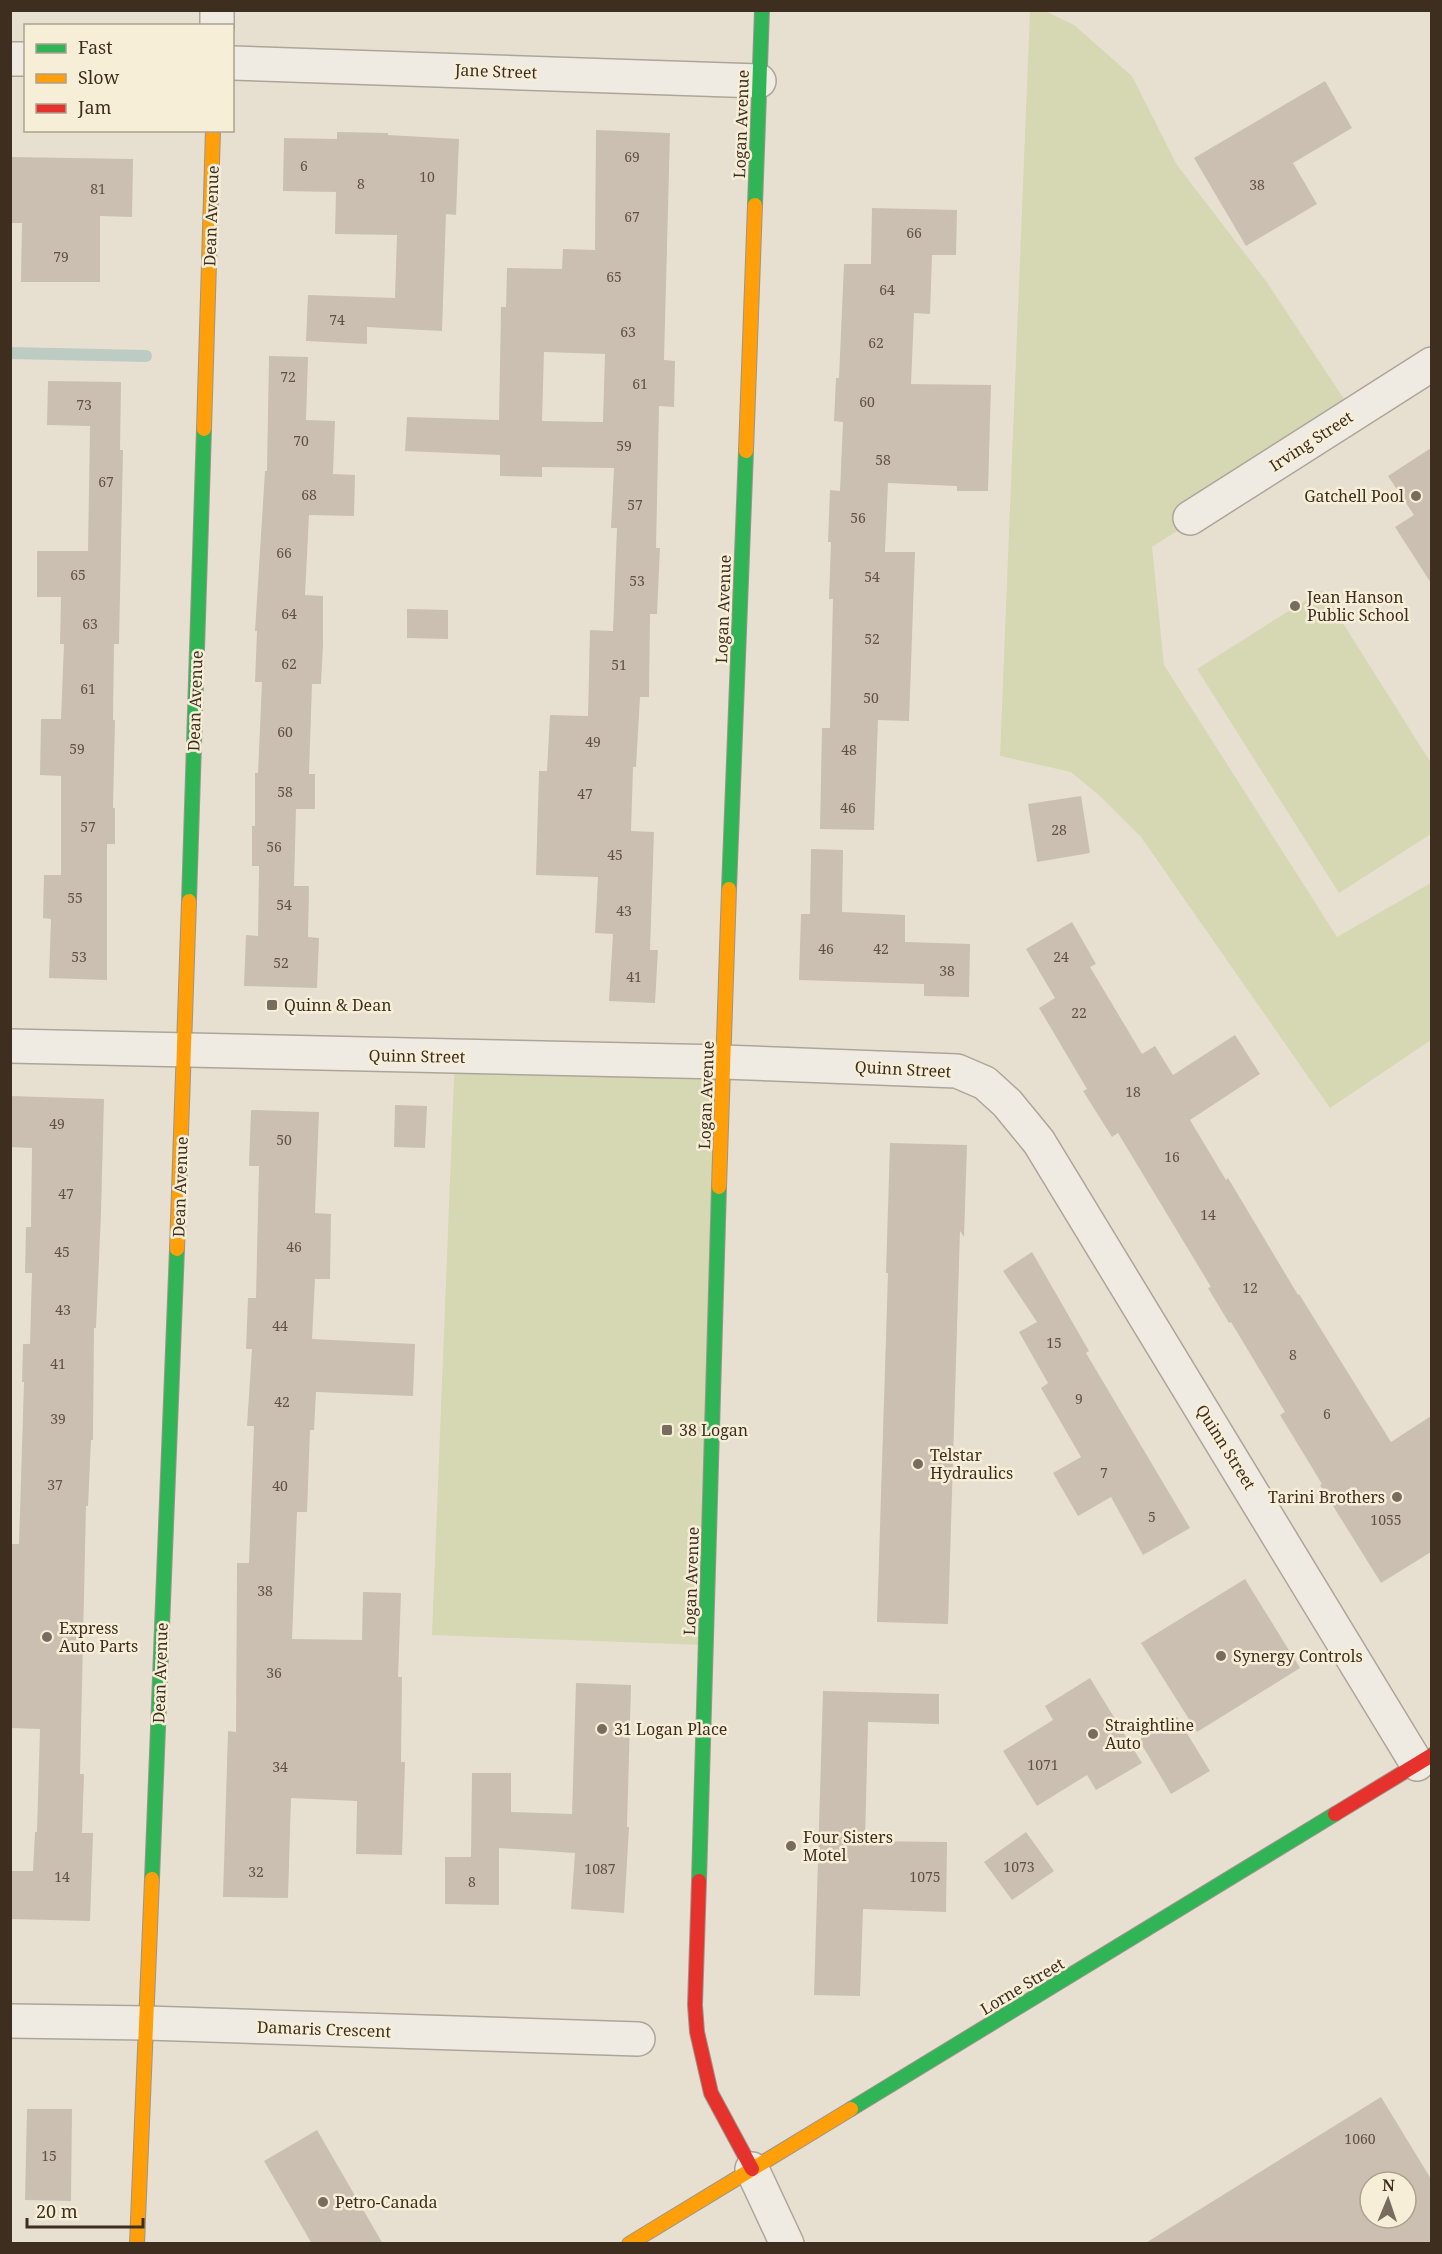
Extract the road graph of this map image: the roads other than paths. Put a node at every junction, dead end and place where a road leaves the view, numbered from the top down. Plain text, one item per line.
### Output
1 (762, 10) edge
2 (234, 63) edge
3 (759, 81) junction
4 (213, 132) edge
5 (1431, 364) edge
6 (1190, 518) dead end
7 (10, 1046) edge
8 (184, 1050) junction
9 (723, 1062) junction
10 (1424, 1760) edge
11 (10, 2021) edge
12 (147, 2023) junction
13 (638, 2039) dead end
14 (752, 2169) junction
15 (137, 2244) edge
16 (629, 2244) edge
17 (787, 2244) edge

1 - 3 street, Logan Avenue
2 - 3 street, Jane Street
3 - 9 street, Logan Avenue
4 - 8 street, Dean Avenue
5 - 6 street, Irving Street
7 - 8 street, Quinn Street
8 - 9 street, Quinn Street
8 - 12 street, Dean Avenue
9 - 10 street, Quinn Street
9 - 14 street, Logan Avenue
10 - 14 street, Lorne Street
11 - 12 street, Damaris Crescent
12 - 13 street, Damaris Crescent
12 - 15 street, Dean Avenue
14 - 16 street, Lorne Street
14 - 17 street

